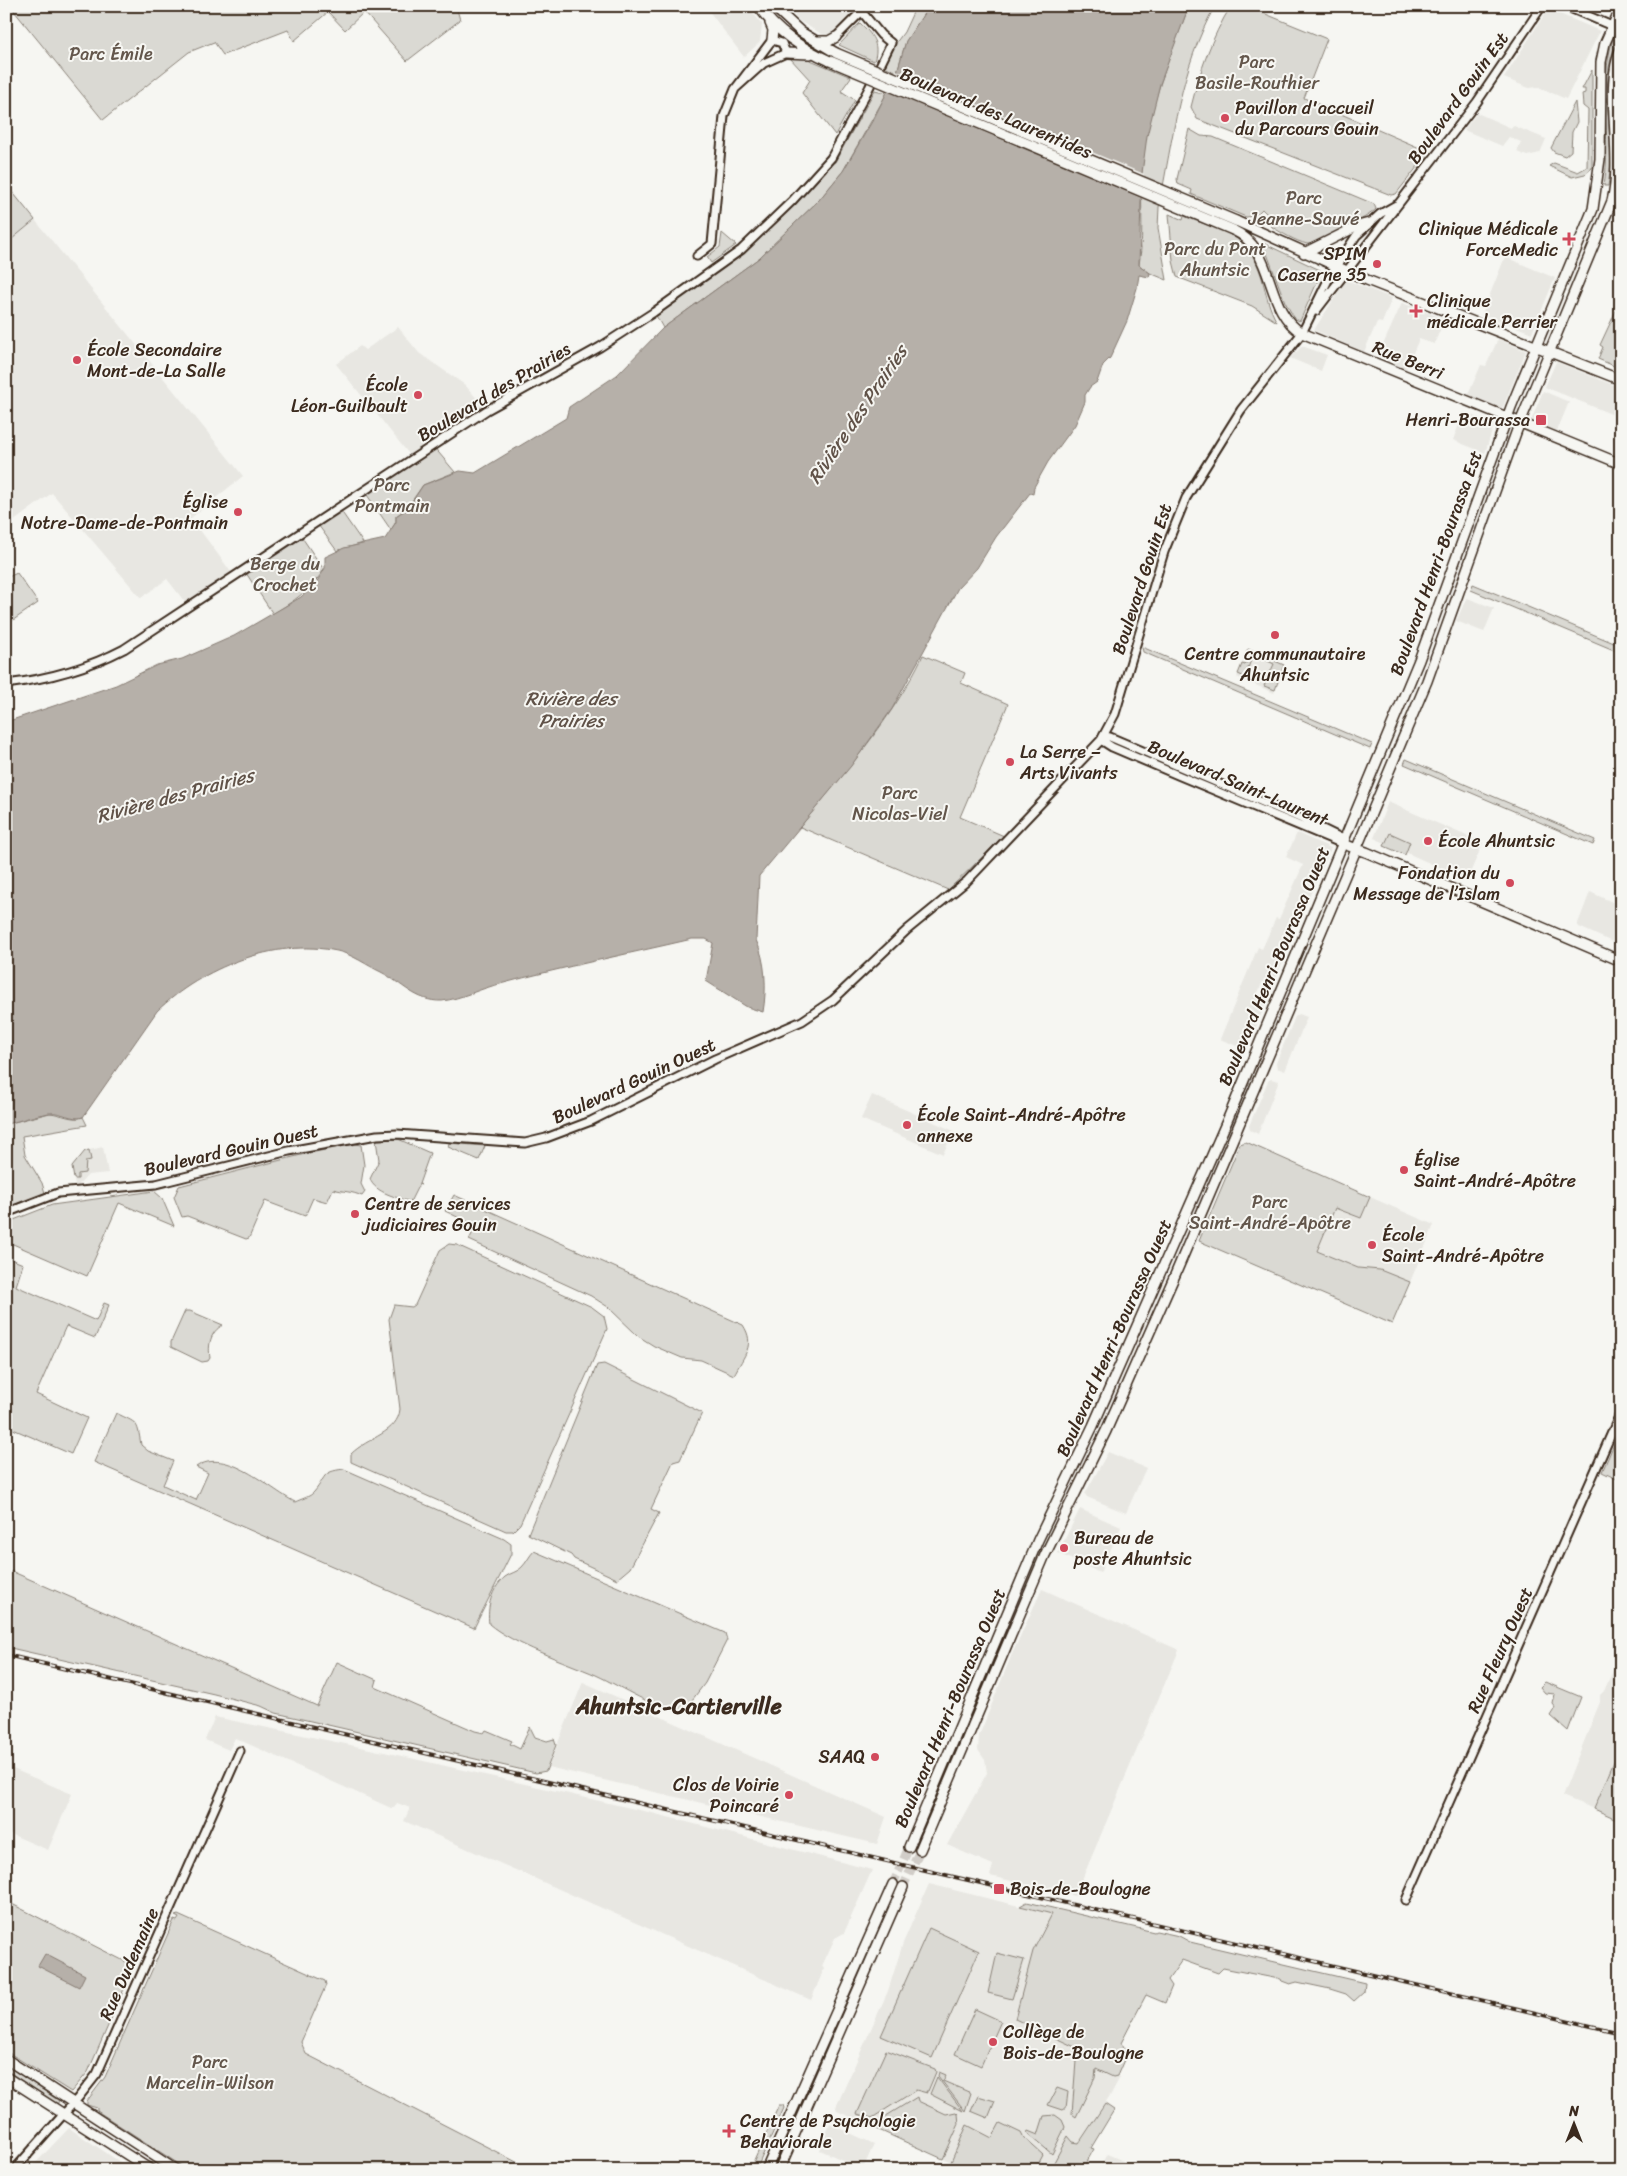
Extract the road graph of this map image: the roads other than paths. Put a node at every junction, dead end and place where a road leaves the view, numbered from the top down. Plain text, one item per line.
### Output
1 (758, 6) edge
2 (773, 6) edge
3 (1542, 6) edge
4 (1566, 6) edge
5 (1621, 8) edge
6 (859, 9) edge
7 (768, 18) junction
8 (1617, 28) edge
9 (836, 37) joint
10 (772, 40) junction
11 (814, 41) junction
12 (1621, 48) edge
13 (786, 53) junction
14 (819, 56) junction
15 (735, 89) junction
16 (1396, 206) junction
17 (1369, 223) junction
18 (1233, 230) joint
19 (1304, 253) junction
20 (697, 256) dead end
21 (1336, 267) junction
22 (1346, 271) junction
23 (1311, 317) junction
24 (1302, 333) junction
25 (1536, 346) junction
26 (1550, 351) junction
27 (1621, 380) edge
28 (1507, 418) junction
29 (1520, 423) junction
30 (1621, 464) edge
31 (6, 684) edge
32 (1102, 738) junction
33 (1344, 842) junction
34 (1359, 849) junction
35 (1621, 961) edge
36 (6, 1213) edge
37 (1621, 1412) edge
38 (240, 1751) dead end
39 (909, 1847) tunnel mouth
40 (920, 1850) tunnel mouth
41 (893, 1884) tunnel mouth
42 (903, 1887) tunnel mouth
43 (1406, 1900) dead end
44 (6, 2059) edge
45 (6, 2077) edge
46 (73, 2103) junction
47 (64, 2114) junction
48 (14, 2170) edge
49 (151, 2170) edge
50 (176, 2170) edge
51 (766, 2170) edge
52 (779, 2170) edge

1 - 7 main road, Boulevard des Laurentides
2 - 11 main road, Boulevard des Laurentides
3 - 16 street, Boulevard Gouin Est
4 - 8 street
5 - 8 main road, Boulevard Henri-Bourassa Est
6 - 9 street
6 - 31 street, Boulevard des Prairies
7 - 10 main road
7 - 14 main road, Boulevard des Laurentides
8 - 25 main road, Boulevard Henri-Bourassa Est
9 - 11 main road
10 - 13 street
10 - 15 street
11 - 19 main road, Boulevard des Laurentides, bridge
12 - 26 main road, Boulevard Henri-Bourassa Est
13 - 14 main road
13 - 15 street
14 - 18 main road, Boulevard des Laurentides, bridge
15 - 20 street
16 - 17 street, Boulevard Gouin Est
16 - 22 street, Boulevard Gouin Est
17 - 19 main road
17 - 21 street, Boulevard Gouin Est
18 - 24 main road, Rue Berri
19 - 21 main road, Boulevard des Laurentides
21 - 22 main road, Boulevard des Laurentides
21 - 23 street, Boulevard Gouin Est
22 - 23 street, Boulevard Gouin Est
22 - 25 main road, Boulevard des Laurentides
23 - 24 street, Boulevard Gouin Est
24 - 28 main road, Rue Berri
24 - 32 street, Boulevard Gouin Est
25 - 26 main road, Boulevard des Laurentides
25 - 28 main road, Boulevard Henri-Bourassa Est
26 - 27 main road, Boulevard des Laurentides
26 - 29 main road, Boulevard Henri-Bourassa Est
28 - 29 main road, Rue Berri
28 - 33 main road, Boulevard Henri-Bourassa Est
29 - 30 main road, Rue Berri
29 - 34 main road, Boulevard Henri-Bourassa Est
32 - 33 street, Boulevard Saint-Laurent
32 - 36 street, Boulevard Gouin Ouest
33 - 34 main road, Boulevard Saint-Laurent
33 - 39 main road, Boulevard Henri-Bourassa Ouest
34 - 35 main road, Boulevard Saint-Laurent
34 - 40 main road, Boulevard Henri-Bourassa Ouest
37 - 43 street, Rue Fleury Ouest
38 - 46 street, Rue Dudemaine
41 - 51 main road
42 - 52 main road
44 - 46 main road
45 - 47 main road
46 - 47 street, Rue Dudemaine
46 - 50 main road
47 - 48 street, Rue Dudemaine
47 - 49 main road

